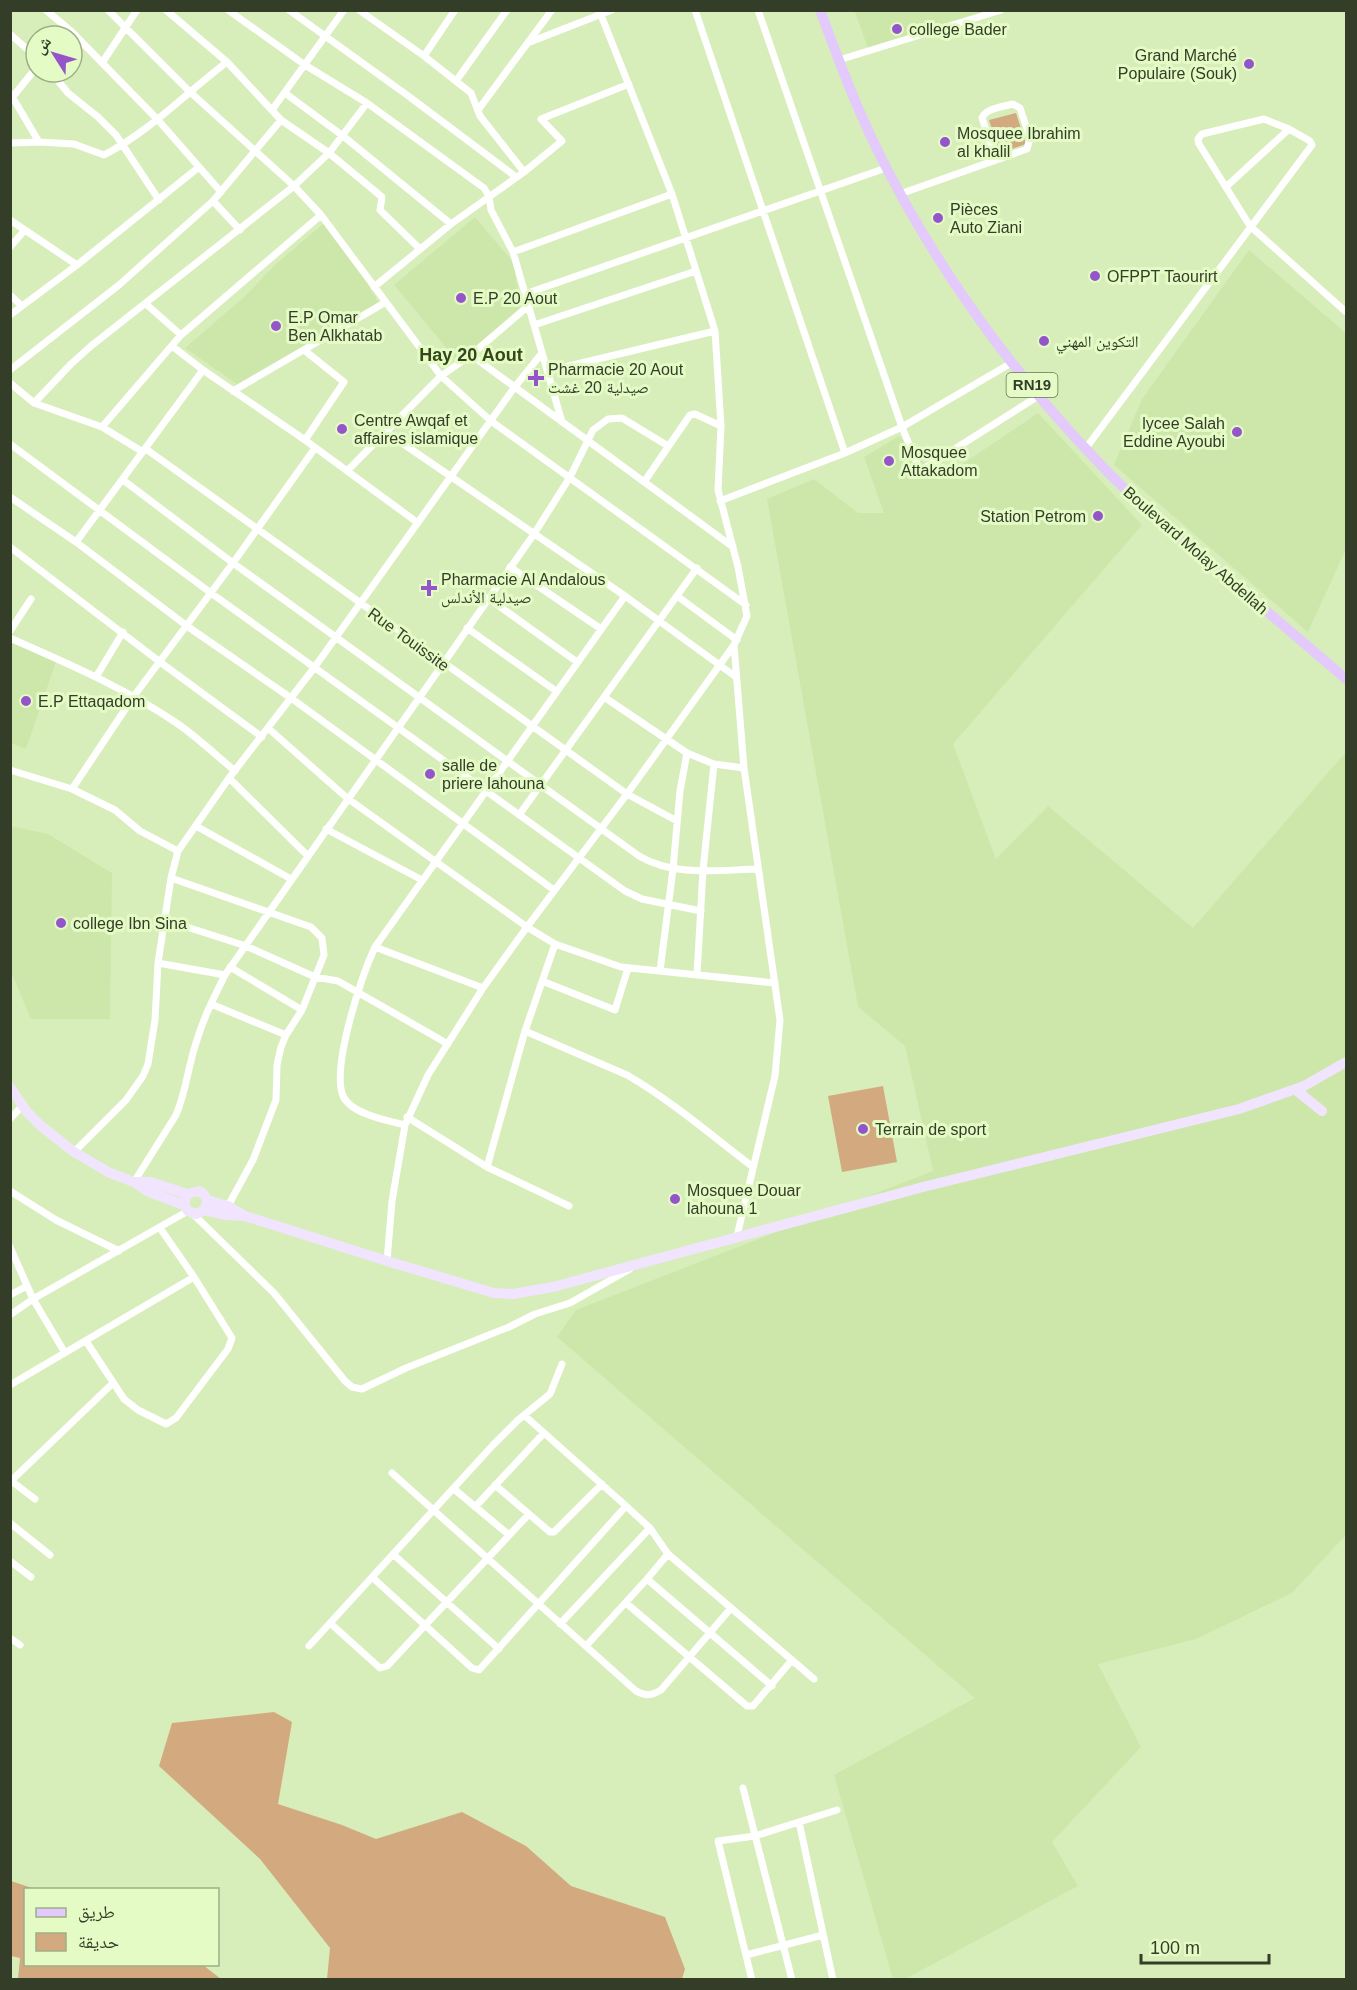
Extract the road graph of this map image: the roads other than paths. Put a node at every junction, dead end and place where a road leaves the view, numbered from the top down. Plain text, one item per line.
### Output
1 (46, 10) edge
2 (108, 10) edge
3 (137, 10) edge
4 (166, 10) edge
5 (228, 10) edge
6 (289, 10) edge
7 (344, 10) edge
8 (359, 10) edge
9 (507, 10) edge
10 (552, 10) edge
11 (612, 10) edge
12 (695, 10) edge
13 (758, 10) edge
14 (820, 10) edge
15 (1001, 10) edge
16 (451, 12) edge
17 (600, 12) edge
18 (60, 24) edge
19 (127, 28) junction
20 (10, 34) edge
21 (326, 36) junction
22 (530, 42) junction
23 (24, 46) edge
24 (84, 47) edge
25 (424, 56) junction
26 (838, 60) junction
27 (227, 62) junction
28 (102, 63) junction
29 (305, 65) junction
30 (456, 81) junction
31 (24, 82) edge
32 (61, 84) edge
33 (629, 84) junction
34 (189, 91) junction
35 (285, 93) junction
36 (12, 96) edge
37 (367, 103) junction
38 (272, 110) junction
39 (478, 110) junction
40 (158, 120) junction
41 (280, 120) junction
42 (1289, 129) junction
43 (343, 136) junction
44 (39, 142) junction
45 (10, 143) edge
46 (124, 145) junction
47 (254, 150) junction
48 (329, 153) junction
49 (996, 160) junction
50 (199, 167) junction
51 (886, 168) junction
52 (524, 172) junction
53 (516, 177) junction
54 (294, 186) junction
55 (1227, 186) junction
56 (819, 191) junction
57 (221, 192) junction
58 (672, 194) junction
59 (900, 194) junction
60 (489, 196) junction
61 (159, 200) junction
62 (213, 201) junction
63 (763, 210) junction
64 (321, 215) junction
65 (10, 220) edge
66 (451, 224) junction
67 (1250, 226) junction
68 (25, 230) junction
69 (240, 230) junction
70 (686, 237) junction
71 (10, 247) edge
72 (420, 249) junction
73 (513, 252) junction
74 (77, 265) junction
75 (696, 271) junction
76 (374, 287) junction
77 (525, 294) junction
78 (10, 295) edge
79 (386, 302) junction
80 (146, 304) junction
81 (21, 306) junction
82 (527, 307) junction
83 (1347, 312) edge
84 (10, 315) edge
85 (534, 325) junction
86 (715, 331) junction
87 (181, 336) junction
88 (172, 346) junction
89 (304, 350) junction
90 (542, 352) junction
91 (471, 355) junction
92 (1013, 362) junction
93 (10, 370) edge
94 (203, 370) junction
95 (548, 371) junction
96 (441, 376) junction
97 (10, 383) edge
98 (514, 388) junction
99 (233, 391) junction
100 (1040, 395) junction
101 (34, 403) junction
102 (491, 420) junction
103 (562, 422) junction
104 (721, 426) junction
105 (102, 427) junction
106 (902, 427) junction
107 (386, 432) junction
108 (305, 440) junction
109 (587, 440) junction
110 (10, 444) edge
111 (668, 446) junction
112 (315, 448) junction
113 (1086, 448) junction
114 (145, 451) junction
115 (845, 453) junction
116 (347, 471) junction
117 (451, 477) junction
118 (570, 477) junction
119 (123, 480) junction
120 (644, 482) junction
121 (10, 497) edge
122 (720, 501) junction
123 (100, 510) junction
124 (418, 523) junction
125 (258, 528) junction
126 (534, 534) junction
127 (76, 542) junction
128 (10, 547) edge
129 (733, 548) junction
130 (233, 563) junction
131 (510, 567) junction
132 (697, 568) junction
133 (211, 593) junction
134 (625, 596) junction
135 (677, 596) junction
136 (488, 598) junction
137 (31, 599) dead end
138 (360, 604) junction
139 (746, 605) junction
140 (659, 621) junction
141 (187, 626) junction
142 (467, 628) junction
143 (601, 629) junction
144 (10, 631) edge
145 (123, 632) junction
146 (10, 638) edge
147 (336, 638) junction
148 (735, 642) junction
149 (160, 662) junction
150 (577, 662) junction
151 (444, 664) junction
152 (719, 665) junction
153 (314, 668) junction
154 (96, 676) junction
155 (736, 677) junction
156 (1347, 679) edge
157 (556, 691) junction
158 (134, 696) junction
159 (604, 697) junction
160 (291, 698) junction
161 (420, 698) junction
162 (531, 727) junction
163 (268, 728) junction
164 (398, 728) junction
165 (262, 737) junction
166 (665, 740) junction
167 (564, 750) junction
168 (687, 753) junction
169 (375, 760) junction
170 (508, 760) junction
171 (714, 764) junction
172 (744, 768) junction
173 (10, 770) edge
174 (235, 771) junction
175 (229, 778) junction
176 (541, 784) junction
177 (72, 789) junction
178 (486, 790) junction
179 (627, 794) junction
180 (347, 798) junction
181 (519, 814) junction
182 (677, 821) junction
183 (462, 823) junction
184 (196, 826) junction
185 (599, 828) junction
186 (326, 829) junction
187 (178, 851) junction
188 (308, 856) junction
189 (578, 857) junction
190 (436, 860) junction
191 (673, 868) junction
192 (704, 870) junction
193 (758, 870) junction
194 (171, 878) junction
195 (291, 879) junction
196 (422, 880) junction
197 (554, 890) junction
198 (668, 905) junction
199 (269, 911) junction
200 (701, 911) junction
201 (165, 920) junction
202 (526, 927) junction
203 (555, 944) junction
204 (246, 946) junction
205 (375, 947) junction
206 (158, 963) junction
207 (230, 967) junction
208 (628, 968) junction
209 (660, 971) junction
210 (225, 975) junction
211 (697, 975) junction
212 (315, 977) junction
213 (542, 981) junction
214 (775, 983) junction
215 (483, 988) junction
216 (359, 992) junction
217 (211, 1004) junction
218 (302, 1010) junction
219 (525, 1031) junction
220 (286, 1035) junction
221 (448, 1044) junction
222 (1347, 1062) edge
223 (10, 1087) edge
224 (1296, 1090) junction
225 (22, 1106) junction
226 (1322, 1111) dead end
227 (10, 1119) edge
228 (406, 1121) junction
229 (74, 1152) junction
230 (487, 1167) junction
231 (753, 1167) junction
232 (134, 1182) junction
233 (10, 1191) edge
234 (205, 1205) junction
235 (188, 1206) junction
236 (228, 1206) junction
237 (569, 1206) dead end
238 (246, 1216) junction
239 (160, 1228) junction
240 (736, 1236) junction
241 (10, 1247) edge
242 (119, 1251) junction
243 (387, 1261) junction
244 (643, 1262) junction
245 (194, 1277) junction
246 (27, 1286) junction
247 (10, 1295) edge
248 (33, 1299) junction
249 (10, 1315) edge
250 (86, 1341) junction
251 (65, 1353) junction
252 (562, 1364) dead end
253 (114, 1383) junction
254 (10, 1385) edge
255 (524, 1415) junction
256 (544, 1433) junction
257 (392, 1473) dead end
258 (11, 1481) edge
259 (602, 1484) junction
260 (495, 1485) junction
261 (454, 1489) junction
262 (34, 1499) dead end
263 (626, 1506) junction
264 (475, 1507) junction
265 (434, 1510) junction
266 (529, 1514) junction
267 (10, 1523) edge
268 (650, 1528) junction
269 (509, 1535) junction
270 (668, 1554) junction
271 (50, 1555) dead end
272 (394, 1555) junction
273 (487, 1557) junction
274 (10, 1561) edge
275 (31, 1577) dead end
276 (373, 1578) junction
277 (647, 1579) junction
278 (446, 1603) junction
279 (626, 1603) junction
280 (538, 1604) junction
281 (731, 1608) junction
282 (330, 1623) junction
283 (560, 1624) junction
284 (425, 1625) junction
285 (710, 1633) junction
286 (10, 1638) edge
287 (20, 1645) dead end
288 (309, 1646) dead end
289 (585, 1646) junction
290 (499, 1649) junction
291 (689, 1658) junction
292 (792, 1660) junction
293 (814, 1679) dead end
294 (772, 1686) junction
295 (743, 1788) dead end
296 (837, 1810) dead end
297 (799, 1822) junction
298 (755, 1836) junction
299 (823, 1935) junction
300 (783, 1944) junction
301 (746, 1955) junction
302 (752, 1980) edge
303 (792, 1980) edge
304 (833, 1980) edge

1 - 18 street
2 - 19 street
3 - 19 street
4 - 27 street
5 - 29 street
6 - 21 street
7 - 21 street
8 - 25 street
9 - 30 street
10 - 22 street
11 - 17 street
12 - 63 street
13 - 56 street
14 - 26 main road, Boulevard Molay Abdellah / RN19
15 - 26 street
16 - 25 street
17 - 22 street
17 - 33 street
19 - 28 street
19 - 34 street
20 - 23 street
21 - 29 street
21 - 53 street
22 - 39 street
24 - 28 street
25 - 30 street
26 - 51 main road, Boulevard Molay Abdellah / RN19
27 - 34 street
27 - 38 street
28 - 40 street
29 - 35 street
29 - 37 street
30 - 39 street
31 - 36 street
32 - 46 street
33 - 52 street
33 - 58 street
34 - 40 street
34 - 47 street
35 - 38 street
35 - 43 street
36 - 44 street
37 - 43 street
37 - 60 street
38 - 41 street
39 - 52 street
40 - 46 street
40 - 50 street
41 - 47 street
41 - 48 street
42 - 55 street
42 - 55 street
42 - 67 street
43 - 48 street
43 - 66 street
44 - 45 street
44 - 46 street
46 - 61 street
47 - 54 street
47 - 57 street
48 - 54 street
48 - 72 street
49 - 49 street
49 - 59 street
50 - 57 street
50 - 61 street
51 - 56 street
51 - 59 main road, Boulevard Molay Abdellah / RN19
52 - 53 street
53 - 60 street
54 - 64 street
54 - 69 street
55 - 67 street
56 - 63 street
56 - 106 street
57 - 62 street
58 - 70 street
58 - 73 street
59 - 92 main road, Boulevard Molay Abdellah / RN19
60 - 66 street
60 - 73 street
61 - 74 street
62 - 69 street
62 - 93 street
63 - 70 street
63 - 115 street
64 - 76 street
64 - 87 street
65 - 68 street
66 - 72 street
67 - 83 street
67 - 113 street
68 - 71 street
68 - 74 street
69 - 80 street
70 - 75 street
70 - 77 street
72 - 76 street
73 - 77 street
74 - 81 street
75 - 85 street
75 - 86 street
76 - 79 street
77 - 82 street
78 - 81 street
79 - 89 street
79 - 96 street
80 - 87 street
80 - 101 street
81 - 84 street
82 - 85 street
82 - 91 street
85 - 90 street
86 - 95 street
86 - 104 street
87 - 88 street
88 - 94 street
88 - 105 street
89 - 99 street
89 - 108 street
90 - 95 street
90 - 98 street
91 - 96 street
91 - 98 street
92 - 100 main road, Boulevard Molay Abdellah / RN19
92 - 106 street
94 - 99 street
94 - 114 street
95 - 103 street
96 - 102 street
96 - 107 street
97 - 101 street
98 - 102 street
98 - 103 street
99 - 108 street
100 - 106 street
100 - 113 main road, Boulevard Molay Abdellah / RN19
101 - 105 street, Rue Touissite
102 - 117 street
102 - 118 street
103 - 109 street
104 - 111 street
104 - 122 street
105 - 114 street, Rue Touissite
106 - 115 street
107 - 116 street
107 - 117 street
108 - 112 street
109 - 111 street
109 - 118 street
109 - 120 street
110 - 123 street
111 - 120 street
112 - 116 street
112 - 125 street
113 - 156 main road, Boulevard Molay Abdellah / RN19
114 - 119 street
114 - 125 street, Rue Touissite
115 - 122 street
116 - 124 street
117 - 124 street
117 - 126 street
118 - 126 street
118 - 132 street
119 - 123 street
119 - 130 street
120 - 129 street
121 - 127 street
122 - 129 street
123 - 127 street
123 - 133 street
124 - 138 street
125 - 130 street
125 - 138 street, Rue Touissite
126 - 131 street
126 - 134 street
127 - 141 street
128 - 145 street
129 - 139 street
130 - 133 street
130 - 147 street
131 - 136 street
131 - 143 street
132 - 135 street
132 - 139 street
133 - 141 street
133 - 153 street
134 - 140 street
134 - 143 street
135 - 140 street
135 - 148 street
136 - 142 street
136 - 150 street
137 - 144 street
138 - 147 street
138 - 151 street, Rue Touissite
139 - 148 street
140 - 152 street
140 - 159 street
141 - 149 street
141 - 160 street
142 - 151 street
142 - 157 street
143 - 150 street
145 - 149 street
145 - 154 street
146 - 154 street
147 - 153 street
147 - 161 street
148 - 152 street
148 - 155 street
149 - 158 street
149 - 165 street
150 - 157 street
151 - 161 street
151 - 162 street, Rue Touissite
152 - 155 street
152 - 166 street
153 - 160 street
153 - 164 street
154 - 158 street
155 - 172 street
157 - 162 street
158 - 174 street
158 - 177 street
159 - 166 street
159 - 167 street
160 - 163 street
160 - 169 street
161 - 164 street
161 - 170 street
162 - 167 street, Rue Touissite
162 - 170 street
163 - 165 street
163 - 180 street
164 - 169 street
164 - 178 street
165 - 174 street
166 - 168 street
166 - 179 street
167 - 176 street
167 - 179 street, Rue Touissite
168 - 171 street
168 - 182 street
169 - 180 street
169 - 183 street
170 - 176 street
170 - 178 street
171 - 172 street
171 - 192 street
172 - 193 street
173 - 177 street
174 - 175 street
175 - 184 street
175 - 188 street
176 - 181 street
176 - 185 street
177 - 187 street
178 - 181 street
178 - 183 street
179 - 182 street, Rue Touissite
179 - 185 street
180 - 186 street
180 - 190 street
181 - 189 street
182 - 191 street
183 - 190 street
183 - 197 street
184 - 187 street
184 - 195 street
185 - 189 street
185 - 191 street
186 - 188 street
186 - 196 street
187 - 194 street
188 - 195 street
189 - 197 street
189 - 198 street
190 - 196 street
190 - 202 street
191 - 192 street
191 - 198 street
192 - 193 street
192 - 200 street
193 - 214 street
194 - 199 street
194 - 201 street
195 - 199 street
196 - 205 street
197 - 202 street
198 - 200 street
198 - 209 street
199 - 204 street
199 - 212 street
200 - 211 street
201 - 204 street
201 - 206 street
202 - 203 street
202 - 215 street
203 - 208 street
203 - 213 street
204 - 207 street
204 - 212 street
205 - 215 street
205 - 216 street
206 - 210 street
206 - 229 street
207 - 210 street
207 - 218 street
208 - 209 street
208 - 213 street
209 - 211 street
210 - 217 street
211 - 214 street
212 - 216 street
212 - 218 street
213 - 219 street
214 - 231 street
215 - 221 street
216 - 221 street
216 - 228 street
217 - 220 street
217 - 232 street
218 - 220 street
219 - 230 street
219 - 231 street
220 - 236 street
221 - 228 street
222 - 224 main road
223 - 225 main road
224 - 226 main road
224 - 240 main road
225 - 227 street
225 - 229 main road
228 - 230 street
228 - 243 street
229 - 232 main road
230 - 237 street
231 - 240 street
232 - 235 main road
233 - 242 street
234 - 235 main road
234 - 235 main road
234 - 236 main road
234 - 238 main road
235 - 239 street
235 - 244 street
236 - 238 main road
238 - 243 main road
239 - 242 street
239 - 245 street
240 - 244 main road
241 - 246 street
242 - 248 street
243 - 244 main road
245 - 250 street
245 - 253 street
246 - 247 street
246 - 248 street
248 - 249 street
248 - 251 street
250 - 251 street
250 - 253 street
251 - 254 street
252 - 255 street
253 - 258 street
255 - 256 street
255 - 261 street
256 - 259 street
256 - 260 street
257 - 265 street
258 - 262 street
259 - 263 street
259 - 266 street
260 - 264 street
260 - 266 street
261 - 264 street
261 - 265 street
263 - 268 street
263 - 280 street
264 - 269 street
265 - 272 street
265 - 273 street
266 - 269 street
267 - 271 street
268 - 270 street
268 - 283 street
269 - 273 street
270 - 277 street
270 - 281 street
272 - 276 street
272 - 278 street
273 - 278 street
273 - 280 street
274 - 275 street
276 - 282 street
276 - 284 street
277 - 279 street
277 - 285 street
278 - 284 street
278 - 290 street
279 - 289 street
279 - 291 street
280 - 283 street
280 - 290 street
281 - 285 street
281 - 292 street
282 - 284 street
282 - 288 street
283 - 289 street
284 - 290 street
285 - 291 street
285 - 294 street
286 - 287 street
289 - 291 street
291 - 294 street
292 - 293 street
292 - 294 street
295 - 298 street
296 - 297 street
297 - 298 street
297 - 299 street
298 - 300 street
298 - 301 street
299 - 300 street
299 - 304 street
300 - 301 street
300 - 303 street
301 - 302 street

